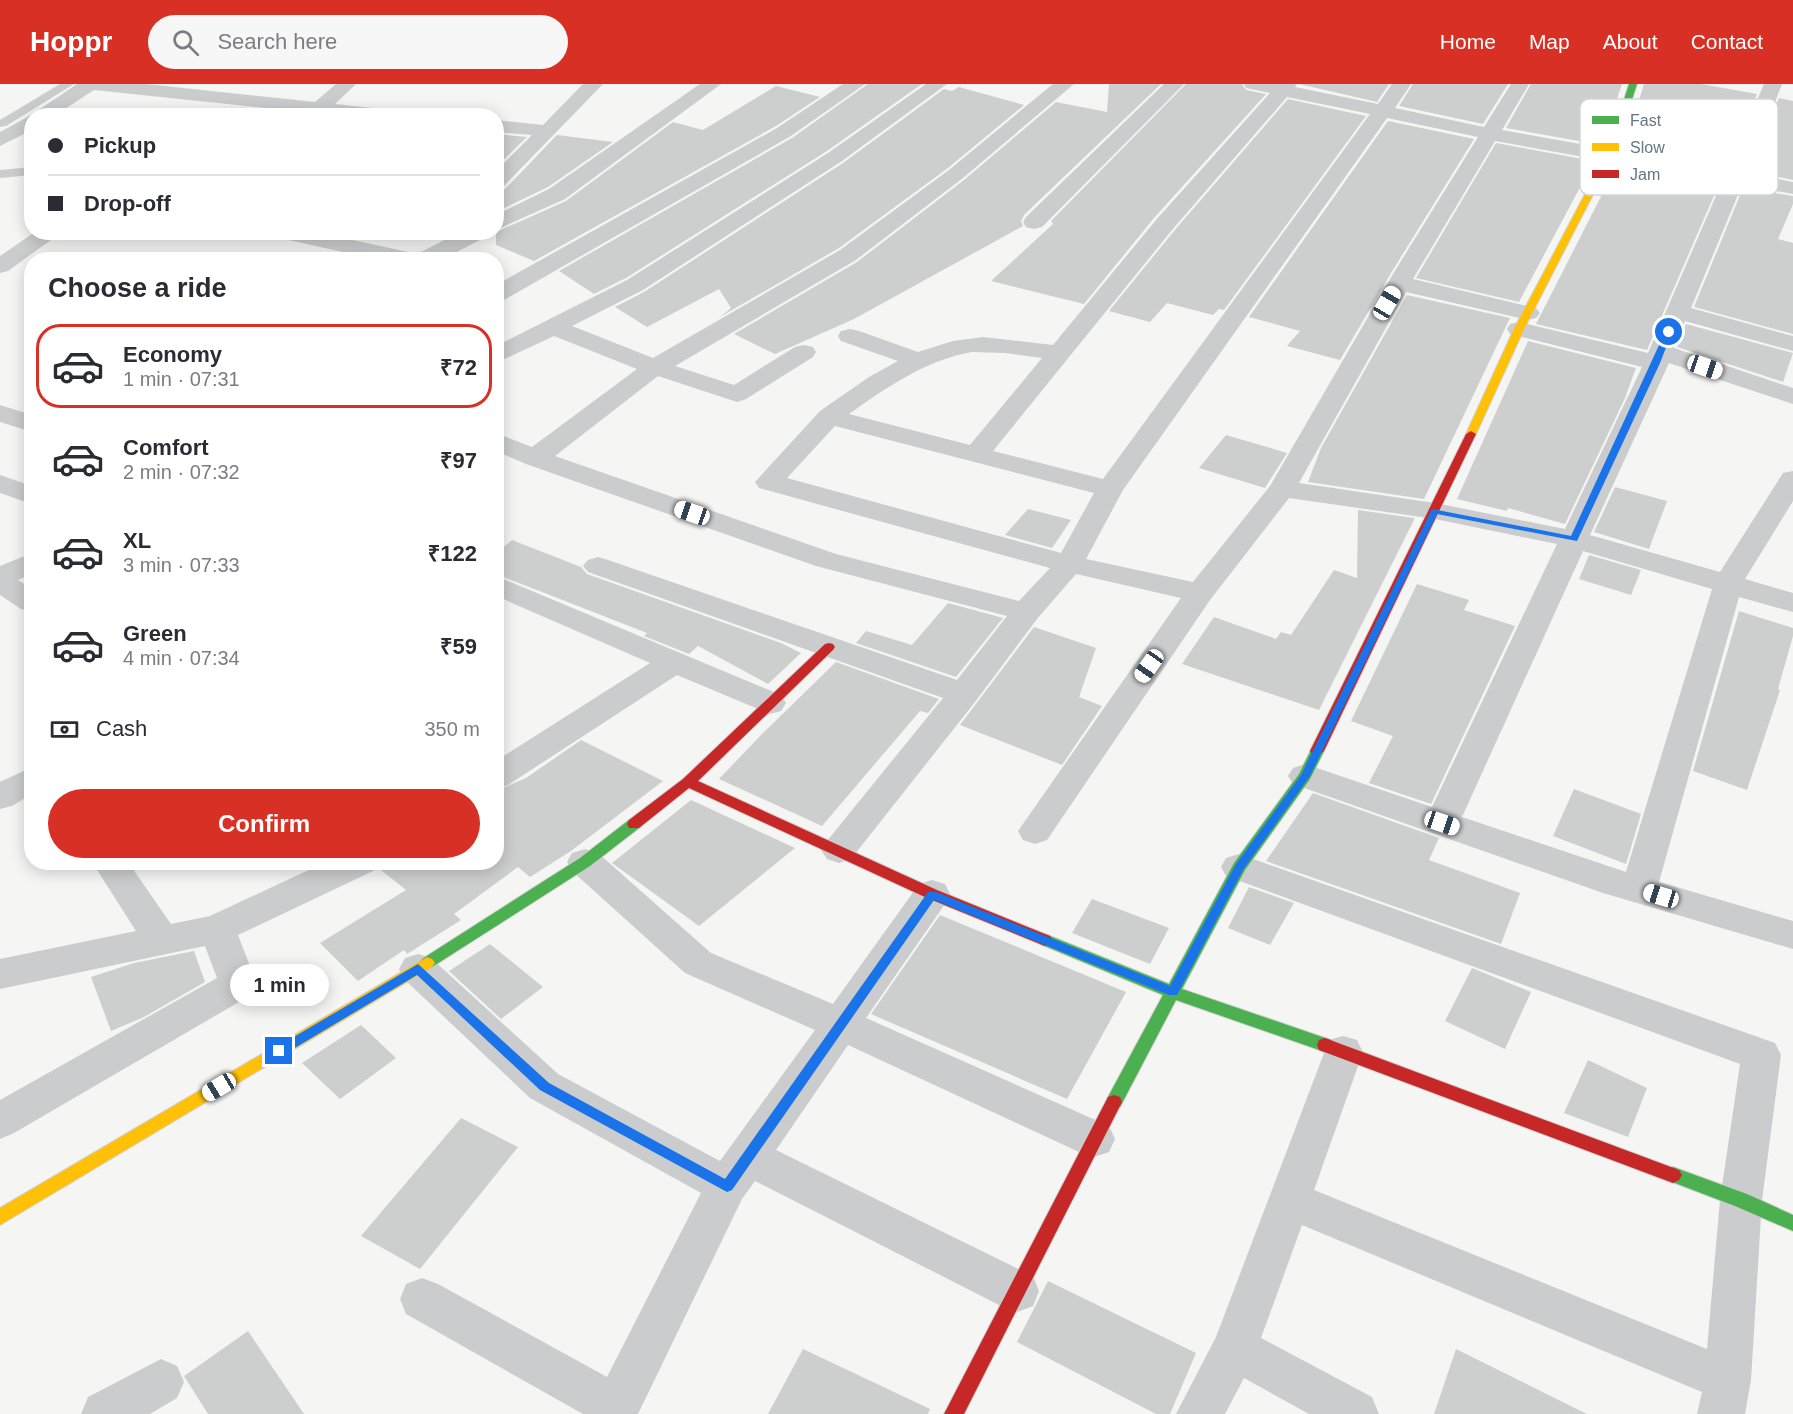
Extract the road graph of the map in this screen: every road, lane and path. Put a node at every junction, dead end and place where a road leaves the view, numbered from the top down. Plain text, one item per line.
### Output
1 (68, 84) edge
2 (91, 84) edge
3 (347, 84) edge
4 (594, 84) edge
5 (712, 84) edge
6 (856, 84) edge
7 (938, 84) edge
8 (1065, 84) edge
9 (1175, 84) edge
10 (1253, 84) edge
11 (1402, 84) edge
12 (1520, 84) edge
13 (1633, 84) edge
14 (1773, 84) edge
15 (1285, 87) edge
16 (1628, 99) edge
17 (1767, 99) edge
18 (34, 108) edge
19 (53, 108) edge
20 (283, 108) edge
21 (320, 108) edge
22 (1383, 111) junction
23 (24, 116) edge
24 (24, 124) edge
25 (504, 127) edge
26 (548, 131) junction
27 (1, 132) edge
28 (1491, 134) junction
29 (1580, 150) edge
30 (24, 172) edge
31 (0, 174) edge
32 (504, 175) edge
33 (1778, 185) edge
34 (1793, 188) edge
35 (1590, 195) edge
36 (1728, 195) edge
37 (504, 220) edge
38 (1034, 222) dead end
39 (39, 240) edge
40 (320, 240) edge
41 (441, 240) edge
42 (462, 240) edge
43 (375, 252) edge
44 (429, 252) edge
45 (438, 252) edge
46 (0, 266) edge
47 (24, 272) edge
48 (1399, 283) junction
49 (504, 290) edge
50 (1676, 311) junction
51 (1523, 321) junction
52 (555, 328) junction
53 (850, 336) dead end
54 (1793, 344) edge
55 (504, 352) edge
56 (804, 352) dead end
57 (1059, 353) junction
58 (1659, 357) junction
59 (920, 361) junction
60 (655, 367) junction
61 (1793, 396) edge
62 (0, 413) edge
63 (829, 417) junction
64 (24, 421) edge
65 (504, 444) edge
66 (977, 454) junction
67 (535, 458) junction
68 (1793, 479) edge
69 (0, 483) edge
70 (1110, 489) junction
71 (1282, 489) junction
72 (24, 493) edge
73 (1435, 511) junction
74 (1574, 539) junction
75 (1070, 564) junction
76 (24, 566) edge
77 (598, 567) dead end
78 (0, 580) edge
79 (1728, 583) junction
80 (504, 588) edge
81 (1200, 593) junction
82 (24, 596) edge
83 (1793, 603) edge
84 (1026, 612) junction
85 (830, 647) junction
86 (675, 662) junction
87 (964, 694) junction
88 (770, 703) junction
89 (504, 772) edge
90 (1305, 776) junction
91 (688, 782) junction
92 (24, 783) edge
93 (0, 796) edge
94 (1442, 823) junction
95 (1035, 831) dead end
96 (840, 850) junction
97 (585, 862) junction
98 (1239, 867) junction
99 (114, 870) edge
100 (343, 870) edge
101 (1639, 890) junction
102 (932, 894) junction
103 (217, 928) junction
104 (1793, 935) edge
105 (162, 940) junction
106 (418, 969) junction
107 (0, 974) edge
108 (1173, 992) junction
109 (840, 1024) junction
110 (1343, 1052) junction
111 (0, 1121) edge
112 (1094, 1139) junction
113 (737, 1172) junction
114 (1290, 1200) junction
115 (1741, 1200) junction
116 (0, 1217) edge
117 (1793, 1224) edge
118 (1017, 1291) junction
119 (422, 1299) dead end
120 (1235, 1348) junction
121 (161, 1382) dead end
122 (1725, 1397) edge
123 (615, 1411) edge
124 (105, 1414) edge
125 (954, 1414) edge
126 (1200, 1414) edge
127 (1355, 1414) edge

1 - 18 lane
2 - 19 street
2 - 20 street
3 - 21 street
4 - 26 street
5 - 37 street
6 - 49 street
7 - 52 street
8 - 60 street
9 - 38 street
10 - 15 street
11 - 22 street
12 - 28 street
13 - 16 street
14 - 17 street
15 - 22 street
15 - 57 street
22 - 28 street
22 - 70 street
23 - 27 lane
24 - 27 street
25 - 26 street
26 - 32 street
28 - 29 street
28 - 48 street
30 - 31 lane
33 - 34 street
35 - 51 street
36 - 50 street
39 - 46 street
40 - 43 street
41 - 44 street
42 - 45 street
46 - 47 street
48 - 51 street
48 - 71 street
50 - 54 street
50 - 58 street
51 - 58 street
51 - 73 street
52 - 55 street
52 - 60 street
53 - 59 street
56 - 60 street
57 - 59 street
57 - 66 street
58 - 61 street
58 - 74 street
59 - 63 street
60 - 67 street
62 - 64 street
63 - 66 street
63 - 75 street
65 - 67 street
66 - 70 street
67 - 84 street
68 - 79 street
69 - 72 street
70 - 75 street
71 - 73 street
71 - 81 street
73 - 74 street
73 - 90 street
74 - 79 street
74 - 94 street
75 - 81 street
75 - 84 street
76 - 78 street
77 - 85 street
78 - 82 street
79 - 83 street
79 - 101 street
80 - 86 street
81 - 95 street
84 - 87 street
85 - 87 street
85 - 88 street
86 - 88 street
86 - 89 street
87 - 96 street
88 - 91 street
90 - 94 street
90 - 98 street
91 - 96 street
91 - 97 street
92 - 93 street
94 - 101 street
96 - 102 street
97 - 106 street
97 - 109 street
98 - 108 street
98 - 115 street
99 - 105 street
100 - 103 street
101 - 104 street
102 - 108 street
102 - 109 street
103 - 105 street
103 - 111 street
105 - 107 street
106 - 113 street
106 - 116 street
108 - 110 street
108 - 112 street
109 - 112 street
109 - 113 street
110 - 114 street
110 - 115 street
112 - 118 street
113 - 118 street
113 - 123 street
114 - 120 street
114 - 122 street
115 - 117 street
115 - 122 street
118 - 125 street
119 - 123 street
120 - 126 street
120 - 127 street
121 - 124 street

